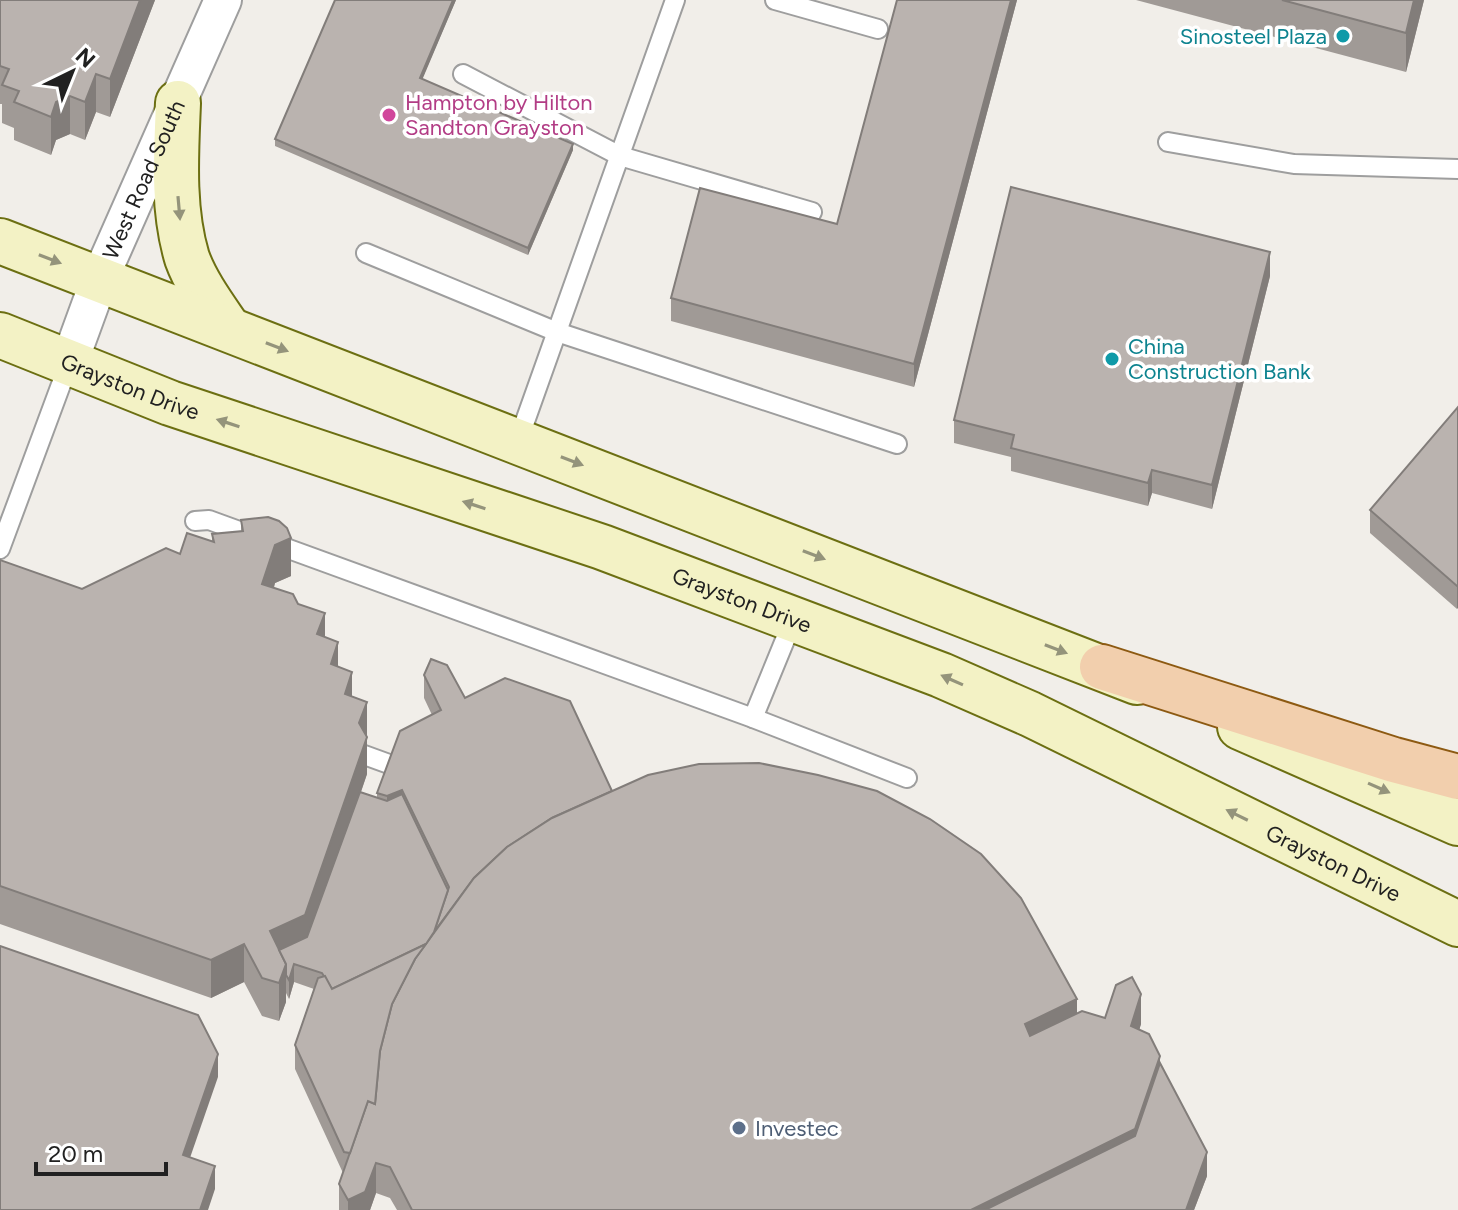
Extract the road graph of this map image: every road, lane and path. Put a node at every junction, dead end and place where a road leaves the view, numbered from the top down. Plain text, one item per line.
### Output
1 (223, 0) edge
2 (675, 0) edge
3 (775, 0) edge
4 (878, 29) dead end
5 (463, 74) dead end
6 (178, 103) junction
7 (1168, 142) dead end
8 (620, 156) junction
9 (1458, 169) edge
10 (812, 212) dead end
11 (0, 241) edge
12 (366, 253) dead end
13 (100, 278) junction
14 (228, 328) junction
15 (557, 332) junction
16 (0, 335) edge
17 (69, 363) junction
18 (518, 441) junction
19 (897, 444) dead end
20 (195, 521) dead end
21 (0, 549) edge
22 (794, 618) junction
23 (1102, 667) junction
24 (753, 718) junction
25 (325, 741) edge
26 (414, 773) edge
27 (1458, 777) edge
28 (907, 778) dead end
29 (1458, 823) edge
30 (1458, 924) edge

1 - 6 street, West Road South
2 - 8 lane
3 - 4 lane
5 - 8 lane
6 - 13 street, West Road South
6 -> 14 main road
7 - 9 lane
8 - 10 lane
8 - 15 lane
11 -> 13 main road
12 - 15 lane
13 - 14 main road
13 - 17 street, West Road South
14 -> 18 main road
15 - 18 lane
15 - 19 lane
16 - 17 main road, Grayston Drive
17 - 21 lane
22 -> 17 main road, Grayston Drive
18 -> 23 main road
20 - 24 lane
22 - 24 lane
30 -> 22 main road, Grayston Drive
23 - 27 main road
23 -> 29 main road
24 - 28 lane
25 - 26 lane

